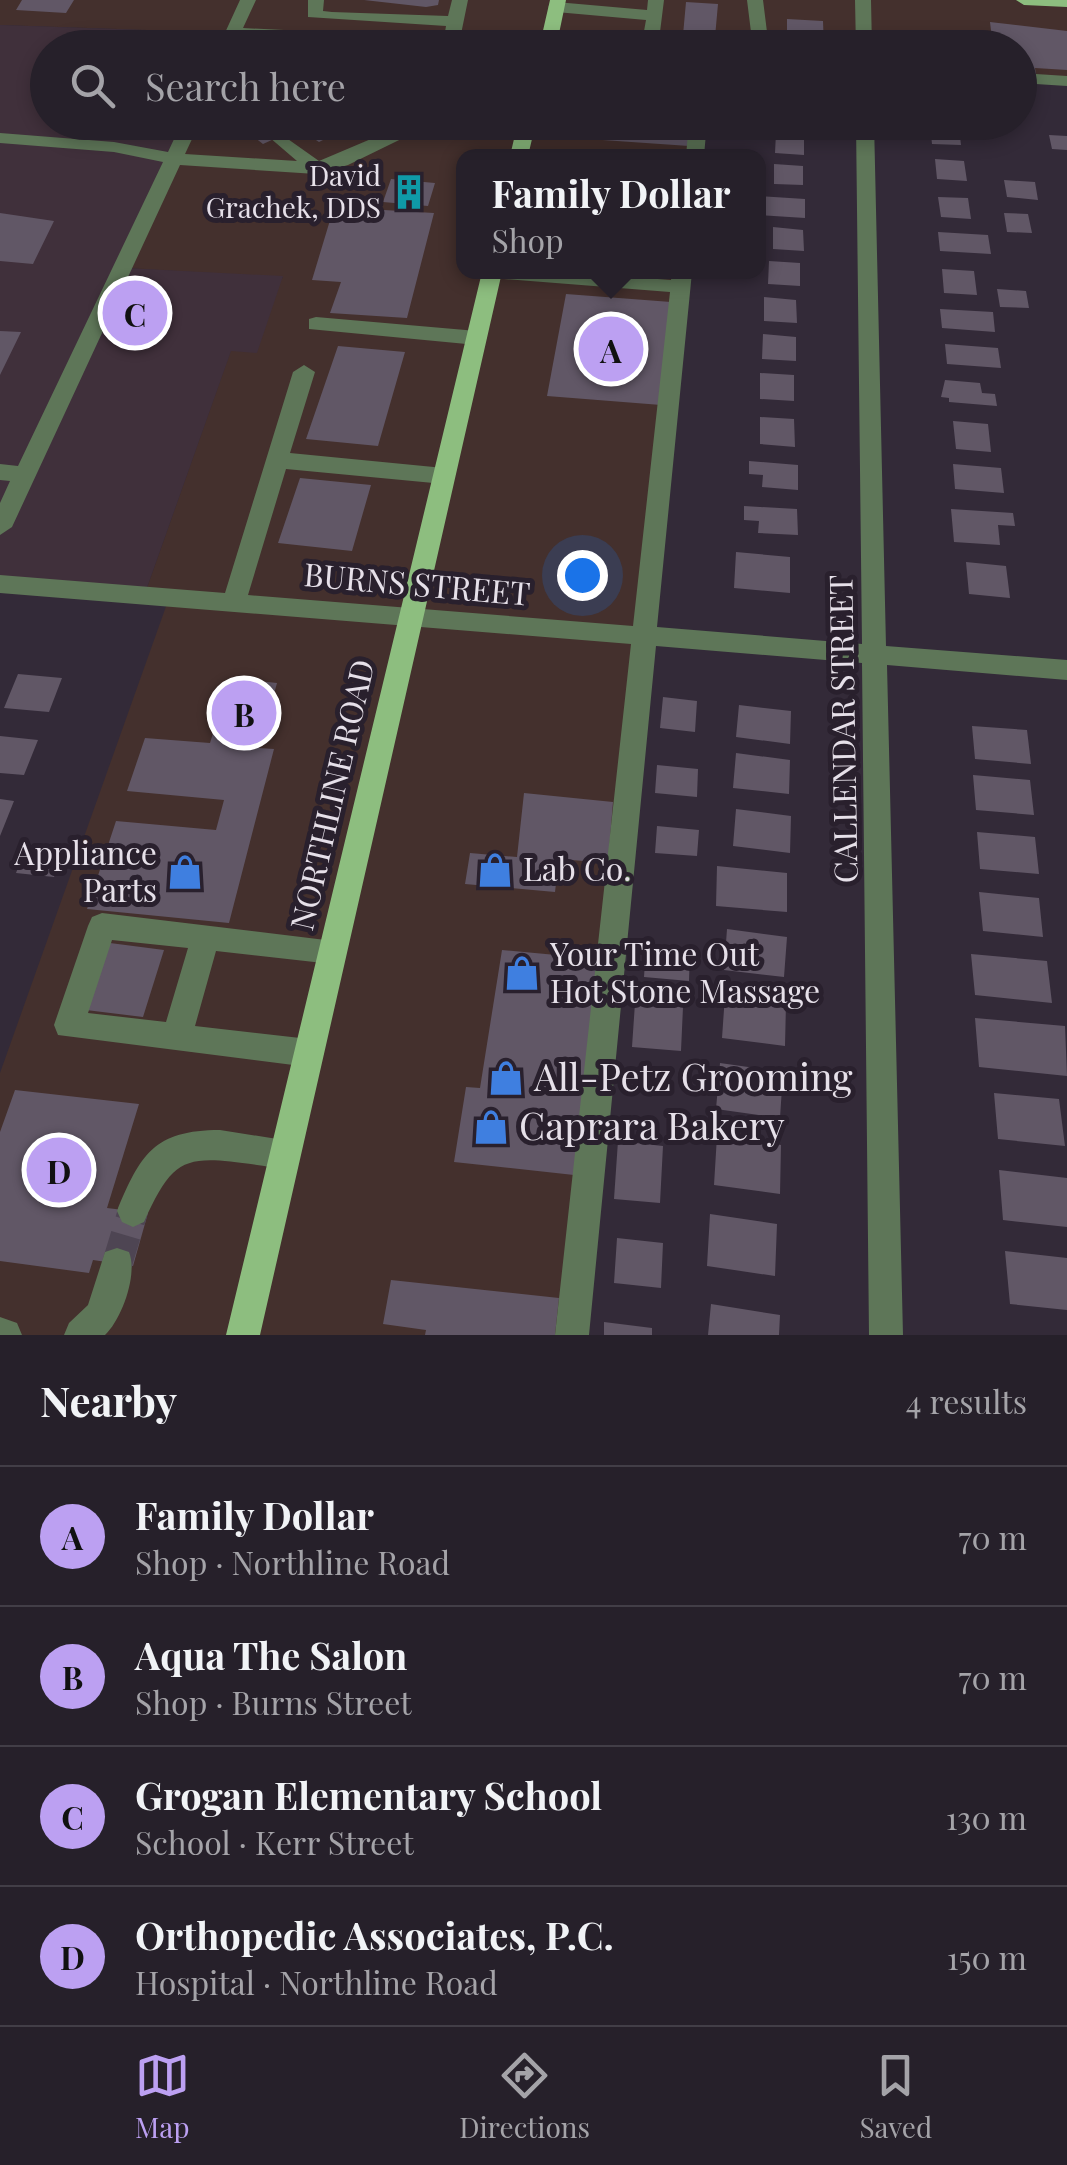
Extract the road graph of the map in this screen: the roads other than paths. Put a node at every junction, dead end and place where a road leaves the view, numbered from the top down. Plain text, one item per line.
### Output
1 (248, 0) edge
2 (316, 0) edge
3 (460, 0) edge
4 (755, 0) edge
5 (863, 0) edge
6 (1024, 0) edge
7 (1067, 2) edge
8 (557, 4) edge
9 (656, 8) edge
10 (454, 22) junction
11 (234, 30) edge
12 (453, 30) edge
13 (551, 30) edge
14 (759, 30) edge
15 (864, 30) edge
16 (1037, 79) edge
17 (1067, 81) edge
18 (0, 138) edge
19 (183, 140) edge
20 (282, 140) edge
21 (389, 140) edge
22 (865, 140) edge
23 (174, 159) junction
24 (316, 168) junction
25 (490, 279) edge
26 (682, 280) edge
27 (316, 324) dead end
28 (476, 338) junction
29 (304, 372) dead end
30 (277, 460) junction
31 (0, 472) edge
32 (25, 474) junction
33 (444, 476) junction
34 (0, 527) edge
35 (0, 584) edge
36 (234, 603) junction
37 (411, 617) junction
38 (645, 636) junction
39 (875, 654) junction
40 (1067, 670) edge
41 (205, 938) junction
42 (332, 951) junction
43 (177, 1037) junction
44 (309, 1053) junction
45 (285, 1153) junction
46 (132, 1211) tunnel mouth
47 (118, 1264) tunnel mouth
48 (81, 1335) edge
49 (243, 1335) edge
50 (572, 1335) edge
51 (886, 1335) edge

1 - 11 street
2 - 10 street
3 - 10 street
4 - 14 street
5 - 15 street
6 - 7 main road
8 - 9 street
8 - 13 main road
10 - 12 street
16 - 17 street
18 - 23 street
19 - 23 street
20 - 24 street
21 - 24 street
22 - 39 street, CALLENDAR STREET
23 - 24 street
23 - 32 street
25 - 28 main road, NORTHLINE ROAD
26 - 38 street
27 - 28 street
28 - 33 main road, NORTHLINE ROAD
29 - 30 street
30 - 33 street
30 - 36 street
31 - 32 street
32 - 34 street
33 - 37 main road, NORTHLINE ROAD
35 - 36 street, BURNS STREET
36 - 37 street, BURNS STREET
37 - 38 street, BURNS STREET
37 - 42 main road, NORTHLINE ROAD
38 - 39 street, BURNS STREET
38 - 50 street
39 - 40 street, BURNS STREET
39 - 51 street, CALLENDAR STREET
41 - 42 street
41 - 43 street
41 - 43 street
42 - 44 main road, NORTHLINE ROAD
43 - 44 street
44 - 45 main road, NORTHLINE ROAD
45 - 46 street
45 - 49 main road, NORTHLINE ROAD
47 - 48 street

